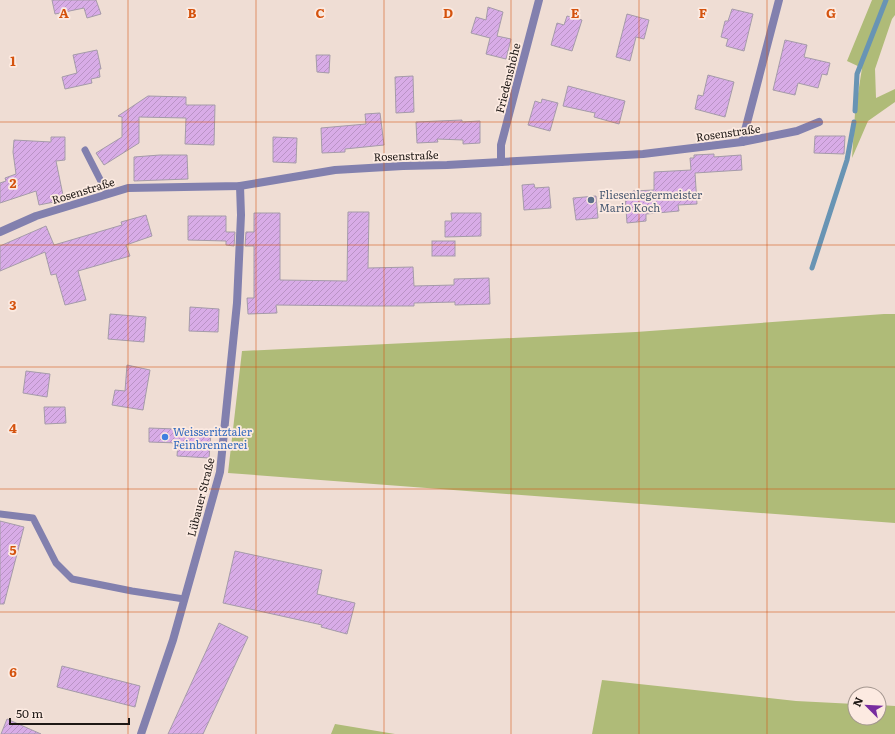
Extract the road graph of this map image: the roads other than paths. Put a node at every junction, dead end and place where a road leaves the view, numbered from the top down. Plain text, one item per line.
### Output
1 (538, 0) edge
2 (779, 0) edge
3 (819, 122) dead end
4 (742, 142) junction
5 (85, 150) dead end
6 (501, 162) junction
7 (240, 186) junction
8 (107, 193) junction
9 (0, 232) edge
10 (0, 514) edge
11 (184, 599) junction
12 (141, 734) edge

1 - 6 street, Friedenshöhe
2 - 4 street
3 - 4 street, Rosenstraße
4 - 6 street, Rosenstraße
5 - 8 lane
6 - 7 street, Rosenstraße
7 - 8 street, Rosenstraße
7 - 11 street, Lübauer Straße
8 - 9 street, Rosenstraße
10 - 11 lane
11 - 12 street, Lübauer Straße

